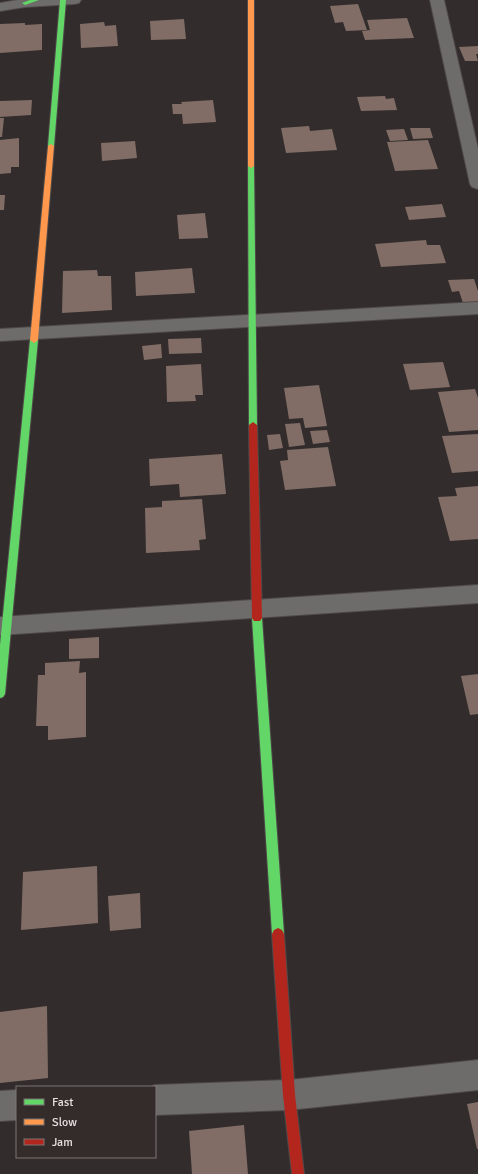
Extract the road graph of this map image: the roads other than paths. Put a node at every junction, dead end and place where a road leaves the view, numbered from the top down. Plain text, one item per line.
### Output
1 (67, 0) edge
2 (251, 0) edge
3 (437, 0) edge
4 (30, 2) edge
5 (0, 7) edge
6 (478, 184) edge
7 (478, 308) edge
8 (251, 322) junction
9 (35, 333) junction
10 (0, 335) edge
11 (478, 594) edge
12 (256, 608) junction
13 (3, 626) edge
14 (0, 694) edge
15 (478, 1075) edge
16 (289, 1095) junction
17 (156, 1100) edge
18 (16, 1105) edge
19 (0, 1106) edge
20 (298, 1174) edge

1 - 4 street
1 - 9 street
2 - 8 street
3 - 6 street
4 - 5 street
7 - 8 street
8 - 9 street
8 - 12 street
9 - 10 street
9 - 13 street
11 - 12 street
12 - 13 street
12 - 16 street
13 - 14 street
15 - 16 street
16 - 17 street
16 - 20 street
18 - 19 street

